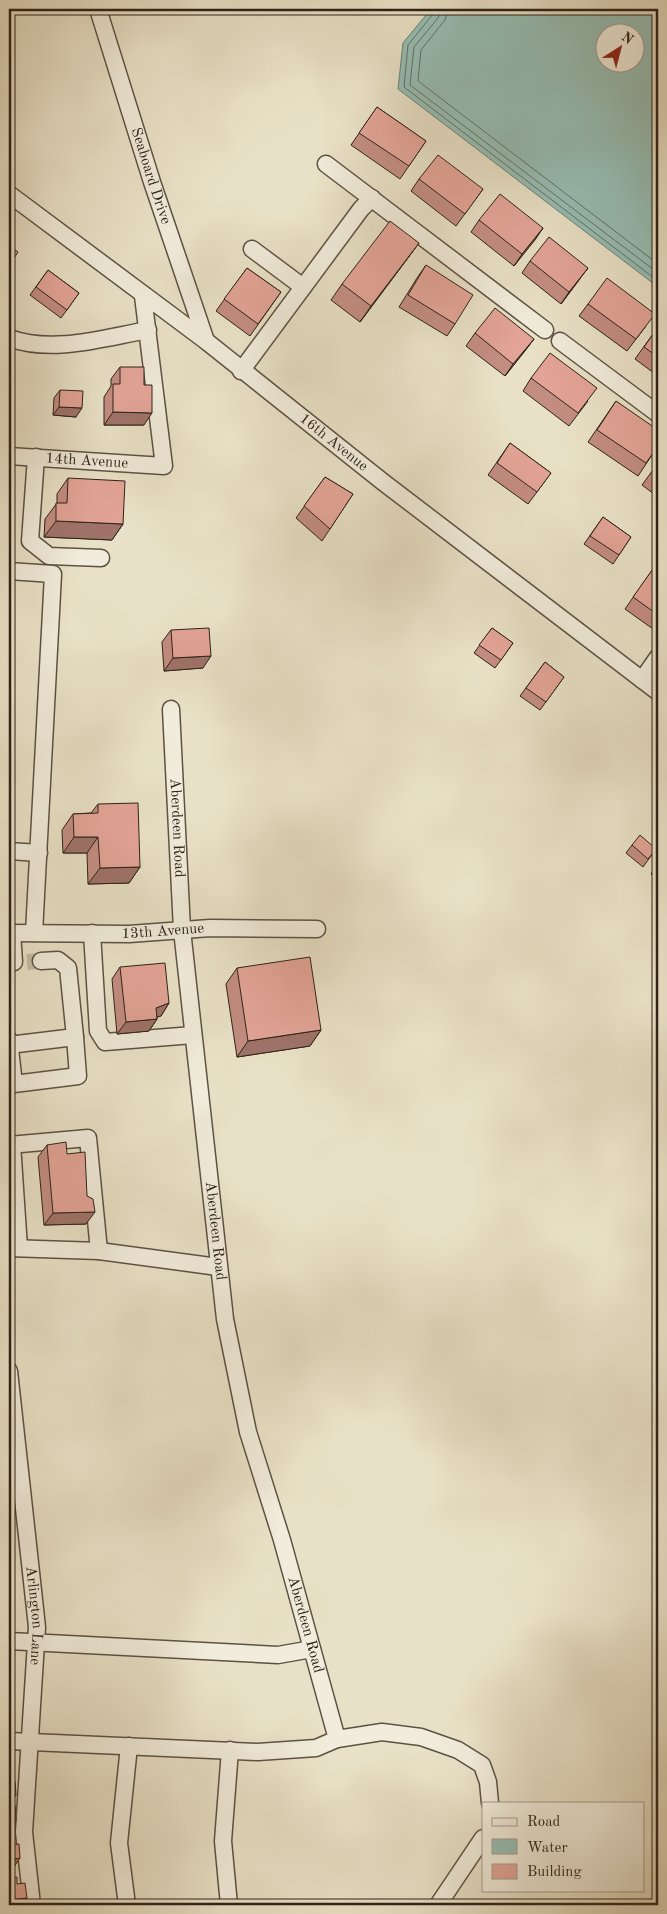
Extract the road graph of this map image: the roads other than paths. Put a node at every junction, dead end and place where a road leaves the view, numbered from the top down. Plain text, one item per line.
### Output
1 (98, 9) edge
2 (326, 164) dead end
3 (9, 194) edge
4 (372, 198) junction
5 (252, 249) dead end
6 (303, 287) junction
7 (143, 296) junction
8 (148, 330) junction
9 (546, 330) dead end
10 (9, 338) edge
11 (206, 341) junction
12 (560, 341) dead end
13 (241, 372) junction
14 (658, 414) edge
15 (9, 456) edge
16 (36, 457) junction
17 (101, 558) dead end
18 (9, 571) edge
19 (658, 657) edge
20 (642, 680) junction
21 (658, 692) edge
22 (171, 709) dead end
23 (9, 851) edge
24 (39, 853) junction
25 (317, 929) dead end
26 (182, 930) junction
27 (10, 933) edge
28 (34, 933) junction
29 (92, 933) junction
30 (23, 963) edge
31 (193, 1035) junction
32 (75, 1037) junction
33 (9, 1042) edge
34 (12, 1084) edge
35 (10, 1145) edge
36 (14, 1248) edge
37 (100, 1251) junction
38 (218, 1267) junction
39 (9, 1371) edge
40 (9, 1641) edge
41 (36, 1643) junction
42 (312, 1649) junction
43 (337, 1739) junction
44 (9, 1741) edge
45 (28, 1741) junction
46 (129, 1746) junction
47 (230, 1750) junction
48 (490, 1802) edge
49 (482, 1839) edge
50 (32, 1905) edge
51 (127, 1905) edge
52 (229, 1905) edge
53 (438, 1905) edge

1 - 11 street, Seaboard Drive
2 - 4 street
3 - 7 street, 16th Avenue
4 - 6 street
4 - 9 street
5 - 6 street
6 - 13 street
7 - 8 street
7 - 11 street, 16th Avenue
8 - 10 street
8 - 16 street, 14th Avenue
11 - 13 street, 16th Avenue
12 - 14 street
13 - 20 street, 16th Avenue
15 - 16 street, 14th Avenue
16 - 17 street
18 - 24 street
19 - 20 street
20 - 21 street, 16th Avenue
22 - 26 street, Aberdeen Road
23 - 24 street
24 - 28 street
25 - 26 street, 13th Avenue
26 - 29 street, 13th Avenue
26 - 31 street, Aberdeen Road
27 - 28 street, 13th Avenue
27 - 30 street
28 - 29 street, 13th Avenue
29 - 31 street
30 - 32 street
31 - 38 street, Aberdeen Road
32 - 33 street
32 - 34 street
33 - 34 street
35 - 36 street
35 - 37 street
36 - 37 street
37 - 38 street
38 - 42 street, Aberdeen Road
39 - 41 street, Arlington Lane
40 - 41 street
41 - 42 street
41 - 45 street, Arlington Lane
42 - 43 street, Aberdeen Road
43 - 47 street
43 - 48 street
44 - 45 street
45 - 46 street
45 - 50 street, Arlington Lane
46 - 47 street
46 - 51 street
47 - 52 street
49 - 53 street

